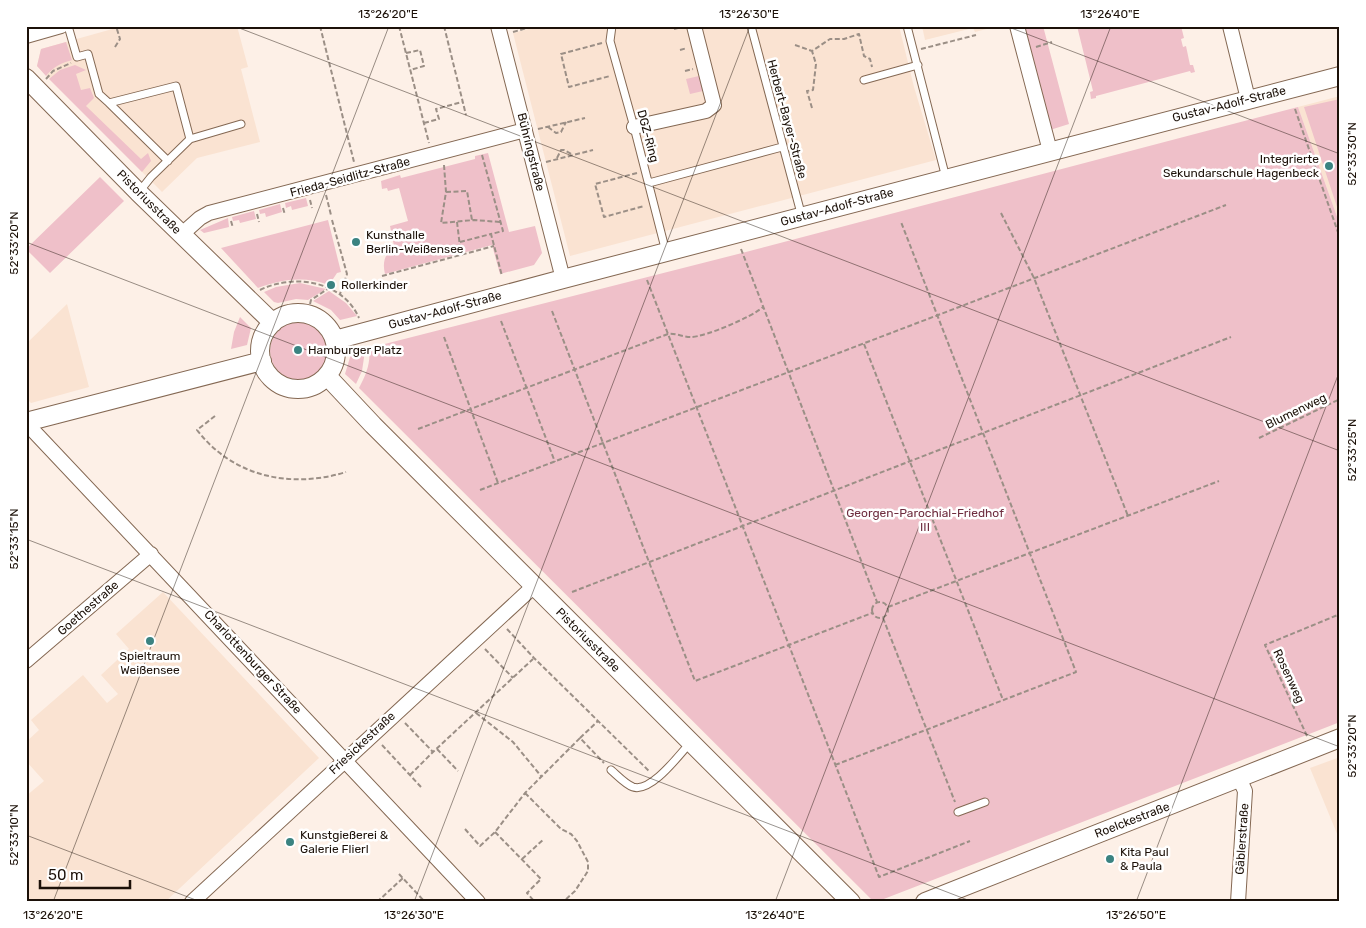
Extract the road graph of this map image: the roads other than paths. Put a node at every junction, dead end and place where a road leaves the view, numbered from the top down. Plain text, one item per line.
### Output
1 (61, 26) edge
2 (68, 26) edge
3 (612, 26) edge
4 (694, 26) edge
5 (752, 26) edge
6 (907, 26) edge
7 (1017, 26) edge
8 (1230, 26) edge
9 (499, 30) edge
10 (26, 36) edge
11 (918, 65) junction
12 (1340, 76) edge
13 (26, 78) edge
14 (864, 80) dead end
15 (1248, 99) junction
16 (108, 103) junction
17 (241, 124) dead end
18 (634, 127) junction
19 (530, 130) junction
20 (190, 139) junction
21 (782, 147) junction
22 (1050, 151) junction
23 (168, 160) junction
24 (946, 179) junction
25 (649, 183) junction
26 (138, 192) junction
27 (802, 217) junction
28 (182, 234) junction
29 (666, 252) junction
30 (563, 279) junction
31 (273, 324) junction
32 (334, 340) junction
33 (262, 361) junction
34 (327, 376) junction
35 (26, 422) edge
36 (151, 554) junction
37 (534, 586) junction
38 (26, 661) edge
39 (1340, 738) edge
40 (691, 743) junction
41 (345, 759) junction
42 (611, 770) road end
43 (1239, 778) junction
44 (985, 802) dead end
45 (958, 812) road end
46 (192, 902) edge
47 (478, 902) edge
48 (851, 902) edge
49 (925, 902) edge
50 (1238, 902) edge

1 - 10 street
2 - 16 lane
3 - 18 lane, DGZ-Ring
4 - 18 street
5 - 21 lane, Herbert-Bayer-Straße
6 - 11 lane
7 - 22 street
8 - 15 street
9 - 19 street, Bühringstraße
11 - 14 lane
11 - 24 lane
12 - 15 street, Gustav-Adolf-Straße
13 - 26 street, Pistoriusstraße
15 - 22 street, Gustav-Adolf-Straße
16 - 20 lane
16 - 23 lane
17 - 20 lane
18 - 25 lane, DGZ-Ring
19 - 28 street, Frieda-Seidlitz-Straße
19 - 30 street, Bühringstraße
20 - 23 lane
21 - 25 lane
21 - 27 lane, Herbert-Bayer-Straße
22 - 24 street, Gustav-Adolf-Straße
23 - 26 lane
24 - 27 street, Gustav-Adolf-Straße
25 - 29 lane, DGZ-Ring
26 - 28 street, Pistoriusstraße
27 - 29 street, Gustav-Adolf-Straße
28 - 31 street, Pistoriusstraße
29 - 30 street, Gustav-Adolf-Straße
30 - 32 street, Gustav-Adolf-Straße
31 - 32 street
31 - 33 street
32 - 34 street
33 - 34 street
33 - 35 street
34 - 37 street, Pistoriusstraße
35 - 36 street, Charlottenburger Straße
36 - 38 street, Goethestraße
36 - 41 street, Charlottenburger Straße
37 - 40 street, Pistoriusstraße
37 - 41 street, Friesickestraße
39 - 43 street, Roelckestraße
40 - 42 lane
40 - 48 street, Pistoriusstraße
41 - 46 street, Friesickestraße
41 - 47 street, Charlottenburger Straße
43 - 49 street, Roelckestraße
43 - 50 street, Gäblerstraße
44 - 45 lane

